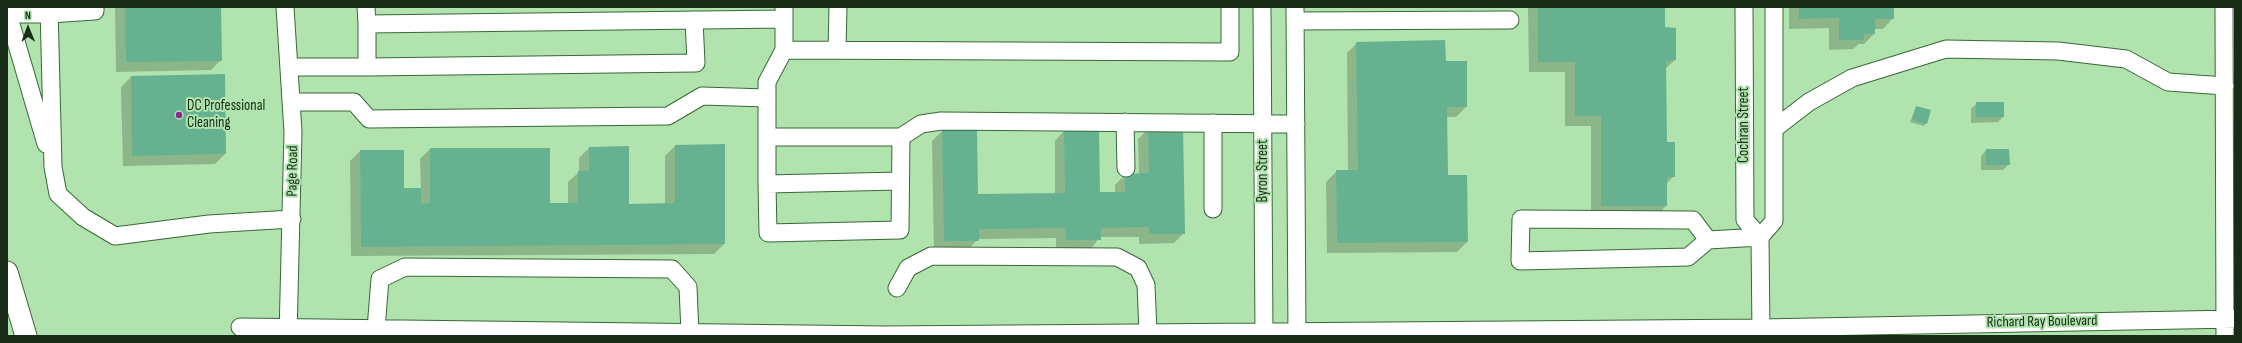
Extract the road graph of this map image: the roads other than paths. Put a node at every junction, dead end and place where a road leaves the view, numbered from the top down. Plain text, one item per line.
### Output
1 (95, 7) edge
2 (285, 7) edge
3 (838, 7) edge
4 (1230, 7) edge
5 (1262, 7) edge
6 (1744, 7) edge
7 (1774, 7) edge
8 (2224, 7) edge
9 (49, 11) edge
10 (8, 12) edge
11 (784, 13) edge
12 (1295, 14) edge
13 (366, 15) edge
14 (703, 16) edge
15 (1510, 20) dead end
16 (784, 50) junction
17 (837, 50) junction
18 (367, 67) junction
19 (289, 68) junction
20 (2225, 86) junction
21 (767, 98) junction
22 (291, 102) junction
23 (1125, 122) junction
24 (1213, 123) junction
25 (1263, 124) junction
26 (1296, 124) junction
27 (1774, 129) junction
28 (901, 137) junction
29 (767, 138) junction
30 (53, 167) junction
31 (1126, 168) dead end
32 (900, 181) junction
33 (767, 184) junction
34 (2230, 207) edge
35 (1213, 209) dead end
36 (292, 219) junction
37 (1760, 237) junction
38 (1708, 240) junction
39 (7, 272) edge
40 (897, 288) dead end
41 (2230, 319) edge
42 (240, 327) dead end
43 (376, 329) junction
44 (289, 331) edge
45 (1148, 332) junction
46 (1761, 332) edge
47 (690, 333) junction
48 (1297, 333) edge
49 (1264, 334) edge
50 (783, 335) edge
51 (26, 336) edge
52 (885, 336) edge
53 (2225, 336) edge

1 - 9 street
2 - 19 street, Page Road
3 - 17 street
4 - 17 street
5 - 25 street, Byron Street
6 - 37 street, Cochran Street
7 - 27 street, Cochran Street
8 - 20 street
9 - 10 street
9 - 30 street
10 - 30 street
11 - 14 street
11 - 16 street
12 - 15 street
12 - 26 street
13 - 14 street
13 - 18 street
14 - 18 street
16 - 17 street
16 - 21 street
18 - 19 street
19 - 22 street, Page Road
20 - 27 street
20 - 34 street
21 - 22 street
21 - 29 street
22 - 36 street, Page Road
23 - 24 street
23 - 28 street
23 - 31 street
24 - 25 street
24 - 35 street
25 - 26 street
25 - 49 street, Byron Street
26 - 48 street
27 - 37 street, Cochran Street
28 - 29 street
28 - 32 street
29 - 33 street
30 - 36 street
32 - 33 street
32 - 33 street
34 - 41 street
36 - 44 street, Page Road
37 - 38 street
37 - 46 street
38 - 38 street
39 - 51 main road
40 - 45 street
41 - 46 street, Richard Ray Boulevard
41 - 53 street
42 - 44 street, Richard Ray Boulevard
43 - 44 street, Richard Ray Boulevard
43 - 47 street, Richard Ray Boulevard
43 - 47 street
45 - 49 street, Richard Ray Boulevard
45 - 52 street, Richard Ray Boulevard
46 - 48 street, Richard Ray Boulevard
47 - 50 street, Richard Ray Boulevard
48 - 49 street, Richard Ray Boulevard
50 - 52 street, Richard Ray Boulevard

